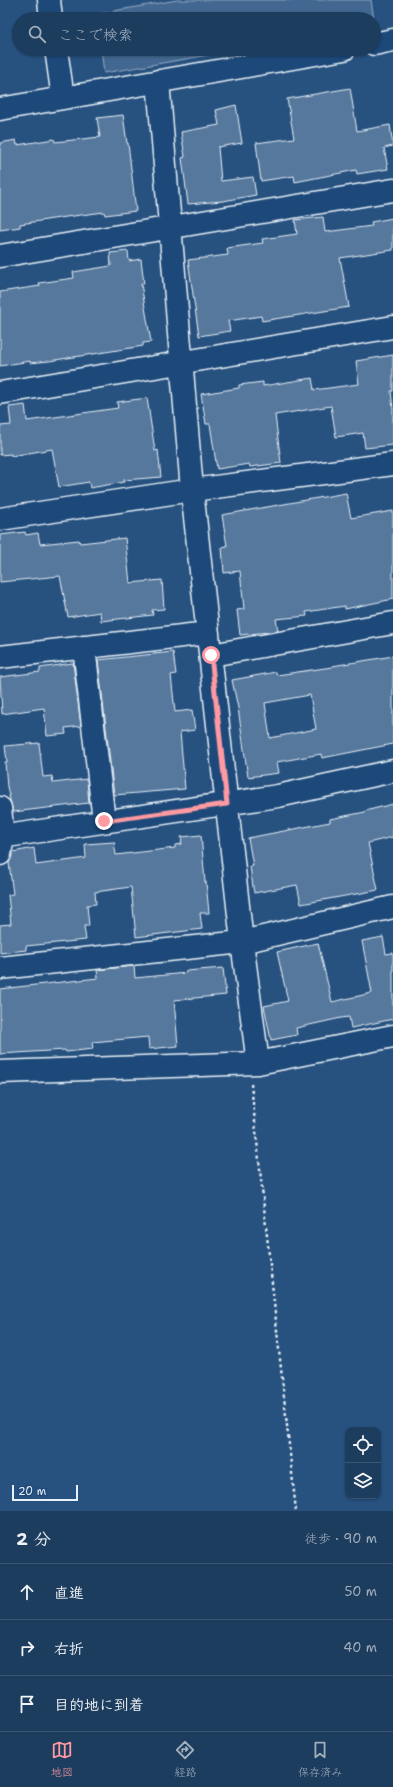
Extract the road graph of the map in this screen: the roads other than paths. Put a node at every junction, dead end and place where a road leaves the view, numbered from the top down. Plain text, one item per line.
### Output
1 (49, 0) edge
2 (51, 12) edge
3 (393, 40) edge
4 (381, 43) edge
5 (57, 56) edge
6 (303, 56) edge
7 (158, 81) junction
8 (63, 98) junction
9 (0, 109) edge
10 (393, 190) edge
11 (170, 227) junction
12 (0, 256) edge
13 (393, 327) edge
14 (181, 363) junction
15 (0, 393) edge
16 (393, 464) edge
17 (192, 490) junction
18 (0, 519) edge
19 (393, 622) edge
20 (208, 633) junction
21 (84, 647) junction
22 (211, 655) junction
23 (0, 656) edge
24 (393, 771) edge
25 (227, 804) junction
26 (0, 808) edge
27 (104, 821) junction
28 (1, 842) edge
29 (393, 907) edge
30 (242, 942) junction
31 (0, 968) edge
32 (393, 1036) edge
33 (253, 1064) junction
34 (0, 1072) edge

1 - 2 street
3 - 4 street
5 - 8 street
6 - 7 street
7 - 8 street
7 - 11 street
8 - 9 street
10 - 11 street
11 - 12 street
11 - 14 street
13 - 14 street
14 - 15 street
14 - 17 street
16 - 17 street
17 - 18 street
17 - 20 street
19 - 22 street
20 - 21 street
20 - 22 street
21 - 23 street
21 - 27 street
22 - 25 street
24 - 25 street
25 - 27 street
25 - 30 street
26 - 28 street
27 - 28 street
29 - 30 street
30 - 31 street
30 - 33 street
32 - 33 street
33 - 34 street

